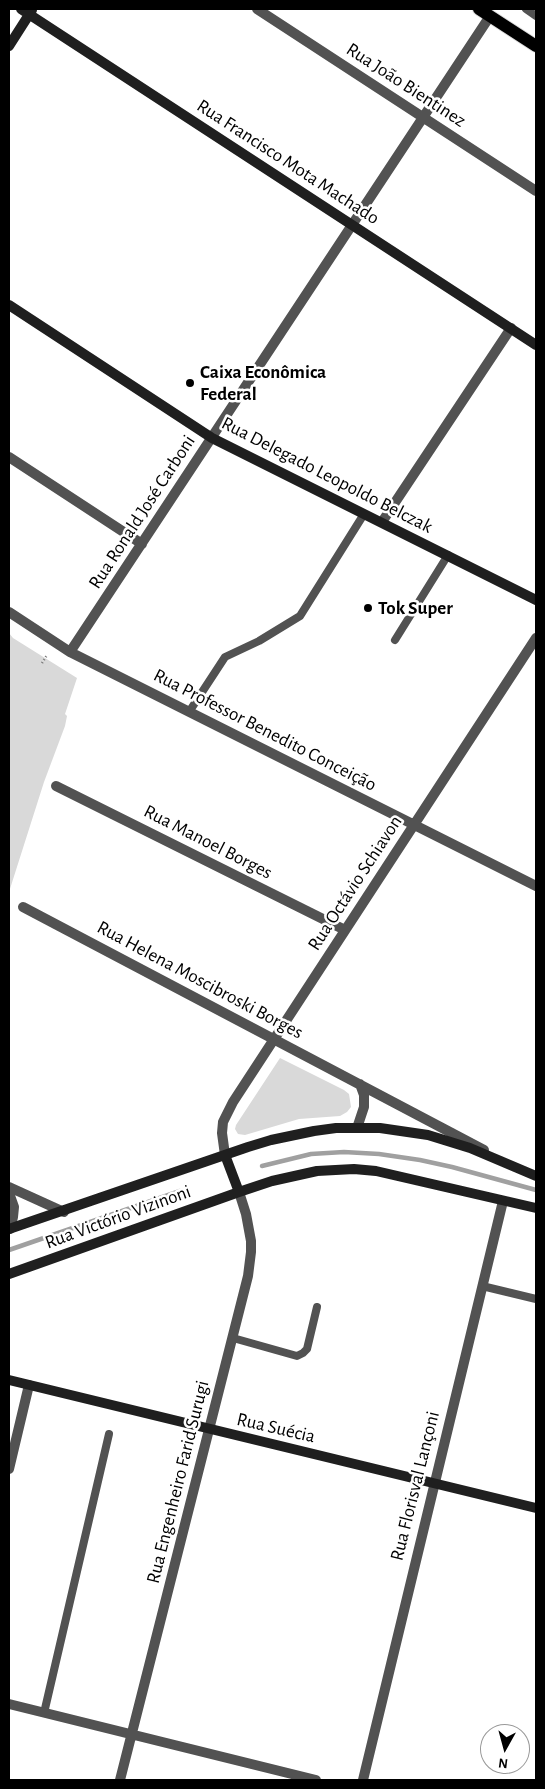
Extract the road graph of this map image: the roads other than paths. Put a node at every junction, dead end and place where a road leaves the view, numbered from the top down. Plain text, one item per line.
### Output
1 (257, 9) edge
2 (526, 9) edge
3 (28, 11) edge
4 (488, 11) edge
5 (536, 16) edge
6 (9, 46) edge
7 (536, 46) edge
8 (423, 117) junction
9 (536, 191) edge
10 (352, 225) junction
11 (9, 305) edge
12 (511, 328) junction
13 (536, 345) edge
14 (212, 438) junction
15 (9, 457) edge
16 (364, 514) junction
17 (382, 522) junction
18 (142, 544) junction
19 (448, 555) junction
20 (536, 600) edge
21 (9, 612) edge
22 (536, 638) edge
23 (395, 640) dead end
24 (70, 652) junction
25 (190, 712) junction
26 (56, 786) dead end
27 (414, 825) junction
28 (536, 885) edge
29 (23, 907) dead end
30 (345, 930) junction
31 (274, 1039) junction
32 (360, 1084) junction
33 (357, 1128) junction
34 (225, 1155) junction
35 (524, 1171) junction
36 (536, 1176) edge
37 (9, 1187) edge
38 (239, 1192) junction
39 (9, 1193) edge
40 (503, 1200) junction
41 (536, 1208) edge
42 (64, 1212) junction
43 (9, 1229) edge
44 (9, 1274) edge
45 (482, 1286) junction
46 (536, 1299) edge
47 (317, 1307) dead end
48 (233, 1338) junction
49 (9, 1380) edge
50 (29, 1385) junction
51 (210, 1430) junction
52 (109, 1434) dead end
53 (9, 1469) edge
54 (434, 1483) junction
55 (536, 1508) edge
56 (9, 1704) edge
57 (44, 1713) junction
58 (132, 1734) junction
59 (120, 1780) edge
60 (316, 1780) edge
61 (362, 1780) edge

1 - 8 street, Rua João Bientinez
2 - 5 lane
3 - 6 street
3 - 10 street, Rua Francisco Mota Machado
4 - 7 main road
4 - 8 street, Rua Ronald José Carboni
8 - 9 street, Rua João Bientinez
8 - 10 street, Rua Ronald José Carboni
10 - 12 street, Rua Francisco Mota Machado
10 - 14 street, Rua Ronald José Carboni
11 - 14 street, Rua Delegado Leopoldo Belczak
12 - 13 street, Rua Francisco Mota Machado
12 - 17 street
14 - 16 street, Rua Delegado Leopoldo Belczak
14 - 18 street, Rua Ronald José Carboni
15 - 18 street
16 - 17 street, Rua Delegado Leopoldo Belczak
16 - 25 lane
17 - 19 street, Rua Delegado Leopoldo Belczak
18 - 24 street, Rua Ronald José Carboni
19 - 20 street, Rua Delegado Leopoldo Belczak
19 - 23 lane
21 - 24 street, Rua Professor Benedito Conceição
22 - 27 street, Rua Octávio Schiavon
24 - 25 street, Rua Professor Benedito Conceição
25 - 27 street, Rua Professor Benedito Conceição
26 - 30 street, Rua Manoel Borges
27 - 28 street, Rua Professor Benedito Conceição
27 - 30 street, Rua Octávio Schiavon
29 - 31 street, Rua Helena Moscibroski Borges
30 - 31 street, Rua Octávio Schiavon
31 - 32 street, Rua Helena Moscibroski Borges
31 - 34 street, Rua Octávio Schiavon
32 - 33 street
32 - 35 street, Rua Helena Moscibroski Borges
33 - 34 street, Rua Victório Vizinoni
33 - 35 street, Rua Victório Vizinoni
34 - 38 street
34 - 42 street, Rua Victório Vizinoni
35 - 36 street, Rua Victório Vizinoni
37 - 42 street
38 - 40 street, Rua Victório Vizinoni
38 - 44 street, Rua Victório Vizinoni
38 - 48 street, Rua Engenheiro Farid Surugi
39 - 43 street
40 - 41 street, Rua Victório Vizinoni
40 - 45 street, Rua Florisval Lançoni
42 - 43 street, Rua Victório Vizinoni
45 - 46 lane
45 - 54 street, Rua Florisval Lançoni
47 - 48 lane
48 - 51 street, Rua Engenheiro Farid Surugi
49 - 50 street, Rua Suécia
50 - 51 street, Rua Suécia
50 - 53 street
51 - 54 street, Rua Suécia
51 - 58 street, Rua Engenheiro Farid Surugi
52 - 57 lane
54 - 55 street, Rua Suécia
54 - 61 street, Rua Florisval Lançoni
56 - 57 street
57 - 58 street
58 - 59 street, Rua Engenheiro Farid Surugi
58 - 60 street

